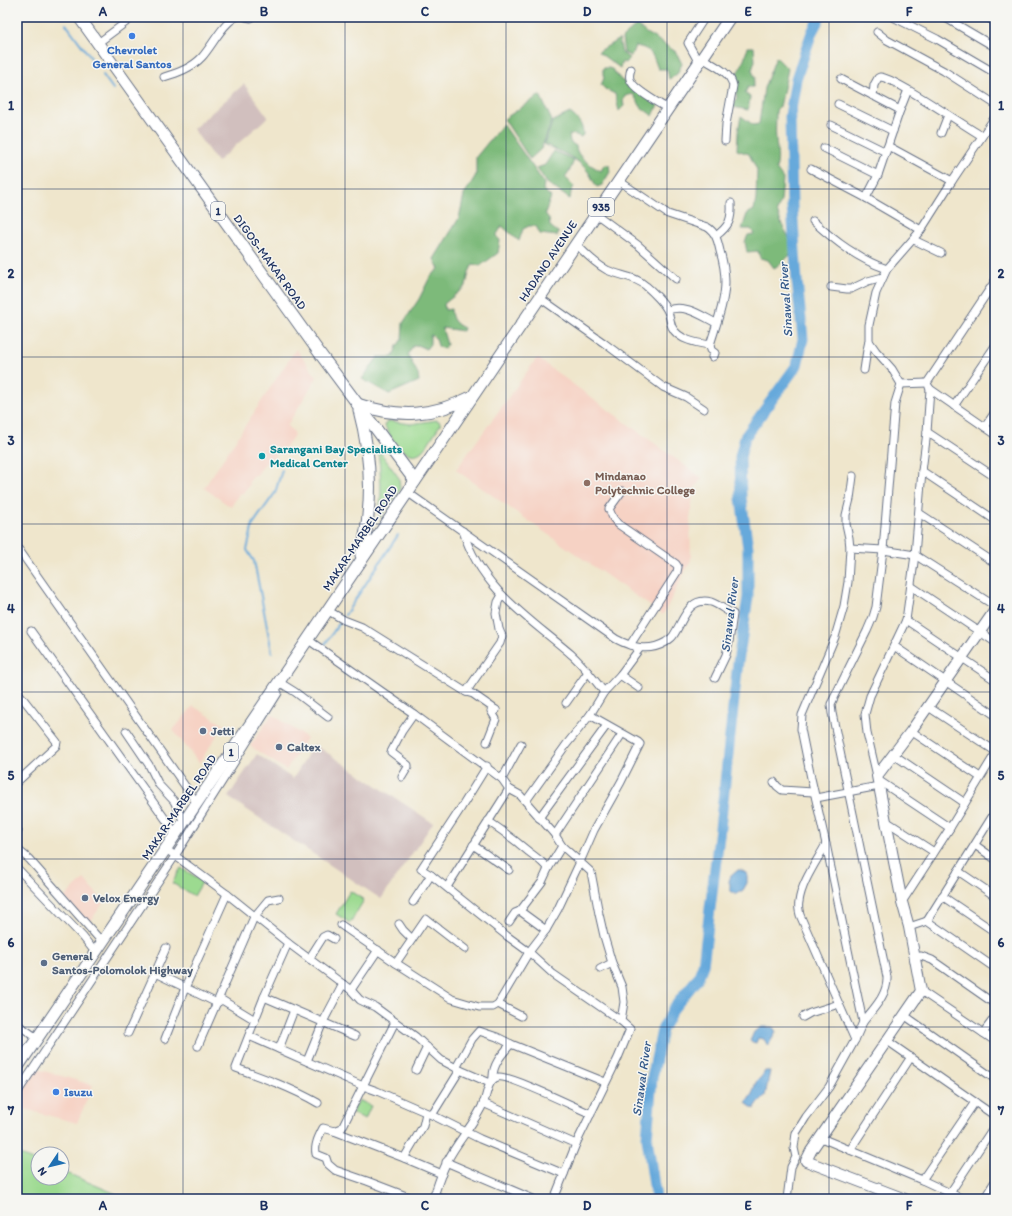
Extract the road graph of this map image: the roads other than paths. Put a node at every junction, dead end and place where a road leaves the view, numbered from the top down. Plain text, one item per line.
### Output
1 (79, 17) edge
2 (133, 17) edge
3 (236, 17) edge
4 (705, 17) edge
5 (730, 17) edge
6 (893, 17) edge
7 (944, 17) edge
8 (987, 17) edge
9 (995, 22) edge
10 (877, 32) dead end
11 (98, 43) junction
12 (995, 47) edge
13 (700, 61) junction
14 (631, 69) dead end
15 (995, 73) edge
16 (164, 77) dead end
17 (841, 79) dead end
18 (908, 90) junction
19 (873, 96) junction
20 (838, 104) dead end
21 (995, 104) edge
22 (668, 109) junction
23 (900, 110) junction
24 (948, 115) junction
25 (995, 117) edge
26 (831, 126) dead end
27 (893, 131) junction
28 (941, 133) dead end
29 (982, 136) junction
30 (725, 141) dead end
31 (824, 148) dead end
32 (887, 149) junction
33 (811, 168) dead end
34 (878, 175) junction
35 (618, 181) junction
36 (952, 181) junction
37 (866, 198) junction
38 (731, 203) dead end
39 (596, 214) junction
40 (813, 221) dead end
41 (921, 230) junction
42 (716, 236) junction
43 (914, 240) junction
44 (576, 244) junction
45 (941, 254) dead end
46 (887, 269) junction
47 (883, 277) junction
48 (676, 279) dead end
49 (995, 281) edge
50 (831, 287) dead end
51 (540, 298) junction
52 (668, 310) junction
53 (716, 323) junction
54 (870, 341) junction
55 (710, 345) junction
56 (995, 346) edge
57 (712, 357) dead end
58 (864, 370) dead end
59 (901, 384) junction
60 (928, 386) junction
61 (472, 397) junction
62 (357, 404) junction
63 (954, 406) junction
64 (704, 409) dead end
65 (995, 412) edge
66 (985, 427) junction
67 (927, 432) junction
68 (995, 434) edge
69 (922, 471) junction
70 (853, 476) dead end
71 (995, 477) edge
72 (415, 481) junction
73 (407, 492) junction
74 (622, 492) dead end
75 (919, 513) junction
76 (995, 520) edge
77 (463, 531) junction
78 (17, 547) edge
79 (850, 548) junction
80 (883, 550) junction
81 (915, 555) junction
82 (360, 562) junction
83 (995, 563) edge
84 (911, 586) junction
85 (502, 595) junction
86 (995, 606) edge
87 (327, 610) junction
88 (995, 610) edge
89 (906, 620) junction
90 (31, 631) dead end
91 (980, 632) junction
92 (307, 640) junction
93 (995, 642) edge
94 (630, 645) junction
95 (894, 646) junction
96 (640, 648) junction
97 (962, 657) junction
98 (588, 672) junction
99 (620, 675) junction
100 (715, 678) dead end
101 (995, 680) edge
102 (945, 682) junction
103 (281, 683) junction
104 (639, 688) dead end
105 (17, 691) edge
106 (466, 692) junction
107 (604, 692) junction
108 (566, 703) dead end
109 (928, 706) junction
110 (414, 714) junction
111 (590, 715) junction
112 (995, 715) edge
113 (328, 717) dead end
114 (607, 725) junction
115 (126, 731) dead end
116 (911, 731) junction
117 (622, 734) junction
118 (488, 742) dead end
119 (521, 744) dead end
120 (995, 752) edge
121 (894, 755) junction
122 (487, 766) junction
123 (402, 777) dead end
124 (980, 777) junction
125 (502, 779) junction
126 (878, 781) junction
127 (17, 782) edge
128 (774, 782) dead end
129 (509, 789) junction
130 (849, 792) junction
131 (814, 795) junction
132 (526, 801) junction
133 (197, 803) junction
134 (965, 803) junction
135 (995, 812) edge
136 (539, 818) junction
137 (488, 821) junction
138 (886, 821) junction
139 (183, 824) junction
140 (992, 824) edge
141 (950, 828) junction
142 (176, 834) junction
143 (556, 835) junction
144 (826, 844) junction
145 (473, 845) junction
146 (975, 845) junction
147 (562, 846) junction
148 (17, 848) edge
149 (934, 852) junction
150 (170, 853) junction
151 (995, 859) edge
152 (580, 862) junction
153 (17, 868) edge
154 (548, 869) junction
155 (508, 870) dead end
156 (958, 871) junction
157 (431, 875) junction
158 (447, 887) junction
159 (227, 894) junction
160 (942, 896) junction
161 (995, 896) edge
162 (279, 898) dead end
163 (413, 902) dead end
164 (902, 902) junction
165 (520, 911) junction
166 (254, 916) junction
167 (927, 921) junction
168 (508, 922) dead end
169 (399, 924) dead end
170 (341, 925) dead end
171 (909, 927) junction
172 (546, 930) junction
173 (995, 932) edge
174 (334, 939) dead end
175 (412, 939) junction
176 (102, 942) junction
177 (288, 943) junction
178 (166, 948) dead end
179 (465, 949) dead end
180 (378, 950) junction
181 (95, 952) junction
182 (529, 952) junction
183 (914, 957) junction
184 (309, 959) junction
185 (612, 962) junction
186 (396, 963) junction
187 (995, 968) edge
188 (600, 969) dead end
189 (155, 973) junction
190 (343, 984) junction
191 (185, 988) junction
192 (351, 990) junction
193 (921, 991) junction
194 (264, 997) junction
195 (217, 1003) junction
196 (498, 1004) junction
197 (839, 1004) junction
198 (995, 1004) edge
199 (294, 1010) junction
200 (904, 1015) junction
201 (521, 1016) dead end
202 (803, 1017) dead end
203 (995, 1017) edge
204 (255, 1020) junction
205 (621, 1021) junction
206 (323, 1022) junction
207 (394, 1022) junction
208 (863, 1022) junction
209 (17, 1024) edge
210 (128, 1033) dead end
211 (983, 1033) junction
212 (249, 1036) junction
213 (355, 1036) dead end
214 (37, 1038) junction
215 (165, 1039) dead end
216 (855, 1040) junction
217 (886, 1040) junction
218 (995, 1041) edge
219 (511, 1044) junction
220 (198, 1046) dead end
221 (427, 1047) junction
222 (279, 1050) junction
223 (911, 1057) junction
224 (307, 1061) junction
225 (18, 1064) edge
226 (458, 1069) junction
227 (416, 1070) dead end
228 (995, 1079) edge
229 (492, 1081) junction
230 (605, 1082) junction
231 (363, 1086) junction
232 (17, 1093) edge
233 (975, 1102) junction
234 (318, 1103) dead end
235 (483, 1103) junction
236 (429, 1114) junction
237 (591, 1114) junction
238 (995, 1116) edge
239 (995, 1125) edge
240 (334, 1131) junction
241 (466, 1133) junction
242 (821, 1138) junction
243 (576, 1144) junction
244 (850, 1150) junction
245 (796, 1157) junction
246 (404, 1158) junction
247 (806, 1161) junction
248 (446, 1162) junction
249 (442, 1174) junction
250 (564, 1174) junction
251 (922, 1180) junction
252 (995, 1181) edge
253 (950, 1193) junction
254 (433, 1197) edge
255 (414, 1199) edge
256 (445, 1199) edge
257 (533, 1199) edge
258 (554, 1199) edge
259 (787, 1199) edge
260 (905, 1199) edge
261 (963, 1199) edge
262 (984, 1199) edge

1 - 11 main road, DIGOS-MAKAR ROAD / 1
2 - 11 street
3 - 16 street
4 - 13 street
5 - 13 main road, HADANO AVENUE / 935
6 - 15 street
7 - 12 street
8 - 9 street
10 - 21 street
11 - 62 main road, DIGOS-MAKAR ROAD / 1
13 - 22 main road, HADANO AVENUE / 935
13 - 30 street
14 - 22 street
17 - 19 street
18 - 19 street
18 - 23 street
18 - 24 street
19 - 23 street
20 - 27 street
22 - 35 main road, HADANO AVENUE / 935
23 - 27 street
24 - 28 street
24 - 29 street
25 - 29 street
26 - 32 street
27 - 32 street
29 - 36 street
31 - 34 street
32 - 34 street
32 - 36 street
33 - 37 street
34 - 37 street
35 - 39 main road, HADANO AVENUE / 935
35 - 42 street
36 - 41 street
37 - 41 street
38 - 42 street
39 - 44 main road, HADANO AVENUE / 935
39 - 48 street
40 - 46 street
41 - 43 street
42 - 53 street
43 - 45 street
43 - 46 street
44 - 51 main road, HADANO AVENUE / 935
44 - 52 street
46 - 47 street
47 - 50 street
47 - 54 street
49 - 60 street
51 - 61 main road, HADANO AVENUE / 935
51 - 64 street
52 - 53 street
52 - 55 street
53 - 55 street
54 - 58 street
54 - 59 street
55 - 57 street
56 - 63 street
59 - 60 street
59 - 80 street
60 - 63 street
60 - 67 street
61 - 62 main road
61 - 72 main road, HADANO AVENUE / 935
62 - 72 main road, DIGOS-MAKAR ROAD / 1
62 - 82 main road
63 - 66 street
65 - 66 street
66 - 68 street
67 - 69 street
67 - 71 street
69 - 75 street
69 - 76 street
70 - 79 street
72 - 73 main road, MAKAR-MARBEL ROAD / 1
73 - 77 street
73 - 82 main road, MAKAR-MARBEL ROAD / 1
74 - 94 street
75 - 81 street
75 - 83 street
77 - 85 street
77 - 94 street
78 - 133 street
79 - 80 street
79 - 131 street
80 - 81 street
80 - 130 street
81 - 84 street
81 - 86 street
82 - 87 main road, MAKAR-MARBEL ROAD / 1
84 - 89 street
84 - 91 street
85 - 98 street
85 - 106 street
87 - 92 main road, MAKAR-MARBEL ROAD / 1
87 - 106 street
88 - 91 street
89 - 95 street
89 - 97 street
90 - 142 street
91 - 93 street
91 - 97 street
92 - 103 main road, MAKAR-MARBEL ROAD / 1
92 - 110 street
94 - 96 street
95 - 102 street
95 - 126 street
96 - 99 street
96 - 100 street
97 - 101 street
97 - 102 street
98 - 107 street
98 - 108 street
99 - 104 street
99 - 107 street
102 - 109 street
102 - 112 street
103 - 113 street
103 - 133 main road, MAKAR-MARBEL ROAD / 1
103 - 150 street
105 - 127 street
106 - 118 street
107 - 111 street
109 - 116 street
109 - 120 street
110 - 122 street
110 - 123 street
111 - 114 street
111 - 132 street
114 - 117 street
114 - 136 street
115 - 139 street
116 - 121 street
116 - 124 street
117 - 143 street
117 - 152 street
119 - 125 street
120 - 124 street
121 - 126 street
121 - 134 street
122 - 125 street
122 - 157 street
124 - 134 street
125 - 129 street
126 - 130 street
126 - 138 street
126 - 141 street
128 - 131 street
129 - 132 street
129 - 137 street
130 - 131 street
130 - 208 street
131 - 144 street
132 - 136 street
133 - 139 main road, MAKAR-MARBEL ROAD / 1
134 - 141 street
135 - 140 street
136 - 143 street
137 - 145 street
137 - 154 street
138 - 149 street
138 - 164 street
139 - 142 main road, MAKAR-MARBEL ROAD / 1
140 - 146 street
141 - 149 street
142 - 150 main road, MAKAR-MARBEL ROAD / 1
143 - 147 street
144 - 197 street
144 - 208 street
145 - 155 street
145 - 158 street
146 - 151 street
146 - 156 street
147 - 152 street
147 - 154 street
148 - 176 street
149 - 164 street
150 - 159 street
150 - 176 main road, MAKAR-MARBEL ROAD / 1
150 - 232 street
152 - 172 street
152 - 185 street
153 - 181 street
154 - 165 street
156 - 160 street
156 - 161 street
157 - 158 street
157 - 163 street
158 - 182 street
159 - 166 street
159 - 191 street
160 - 167 street
160 - 173 street
162 - 166 street
164 - 171 street
165 - 168 street
165 - 172 street
166 - 177 street
166 - 195 street
167 - 171 street
167 - 187 street
169 - 175 street
170 - 180 street
171 - 183 street
172 - 182 street
174 - 184 street
175 - 179 street
175 - 186 street
176 - 181 main road, MAKAR-MARBEL ROAD / 1
177 - 184 street
177 - 194 street
178 - 189 street
180 - 186 street
180 - 192 street
181 - 214 main road, MAKAR-MARBEL ROAD / 1
182 - 196 street
182 - 205 street
183 - 193 street
183 - 198 street
184 - 190 street
185 - 188 street
185 - 205 street
186 - 196 street
189 - 191 street
189 - 210 street
190 - 192 street
190 - 206 street
191 - 195 street
191 - 215 street
192 - 207 street
193 - 200 street
193 - 211 street
194 - 199 street
194 - 204 street
195 - 204 street
195 - 220 street
196 - 201 street
197 - 202 street
197 - 216 street
199 - 206 street
199 - 222 street
200 - 217 street
200 - 228 street
203 - 211 street
204 - 212 street
205 - 230 street
206 - 213 street
206 - 224 street
207 - 221 street
207 - 231 street
208 - 216 street
209 - 214 street
211 - 218 street
212 - 222 street
212 - 234 street
214 - 225 main road, MAKAR-MARBEL ROAD / 1
216 - 245 street
217 - 223 street
217 - 242 street
219 - 226 street
219 - 229 street
219 - 230 street
221 - 226 street
221 - 227 street
222 - 224 street
223 - 233 street
223 - 244 street
224 - 231 street
226 - 229 street
226 - 236 street
229 - 235 street
229 - 237 street
230 - 237 street
231 - 236 street
231 - 240 street
233 - 238 street
233 - 251 street
235 - 241 street
235 - 243 street
236 - 241 street
236 - 246 street
237 - 243 street
239 - 253 street
240 - 246 street
240 - 255 street
241 - 248 street
241 - 250 street
242 - 244 street
242 - 247 street
243 - 250 street
244 - 251 street
245 - 247 street
245 - 259 street
246 - 249 street
247 - 260 street
248 - 249 street
248 - 257 street
249 - 254 street
250 - 258 street
251 - 253 street
252 - 262 street
253 - 261 street
254 - 256 street

